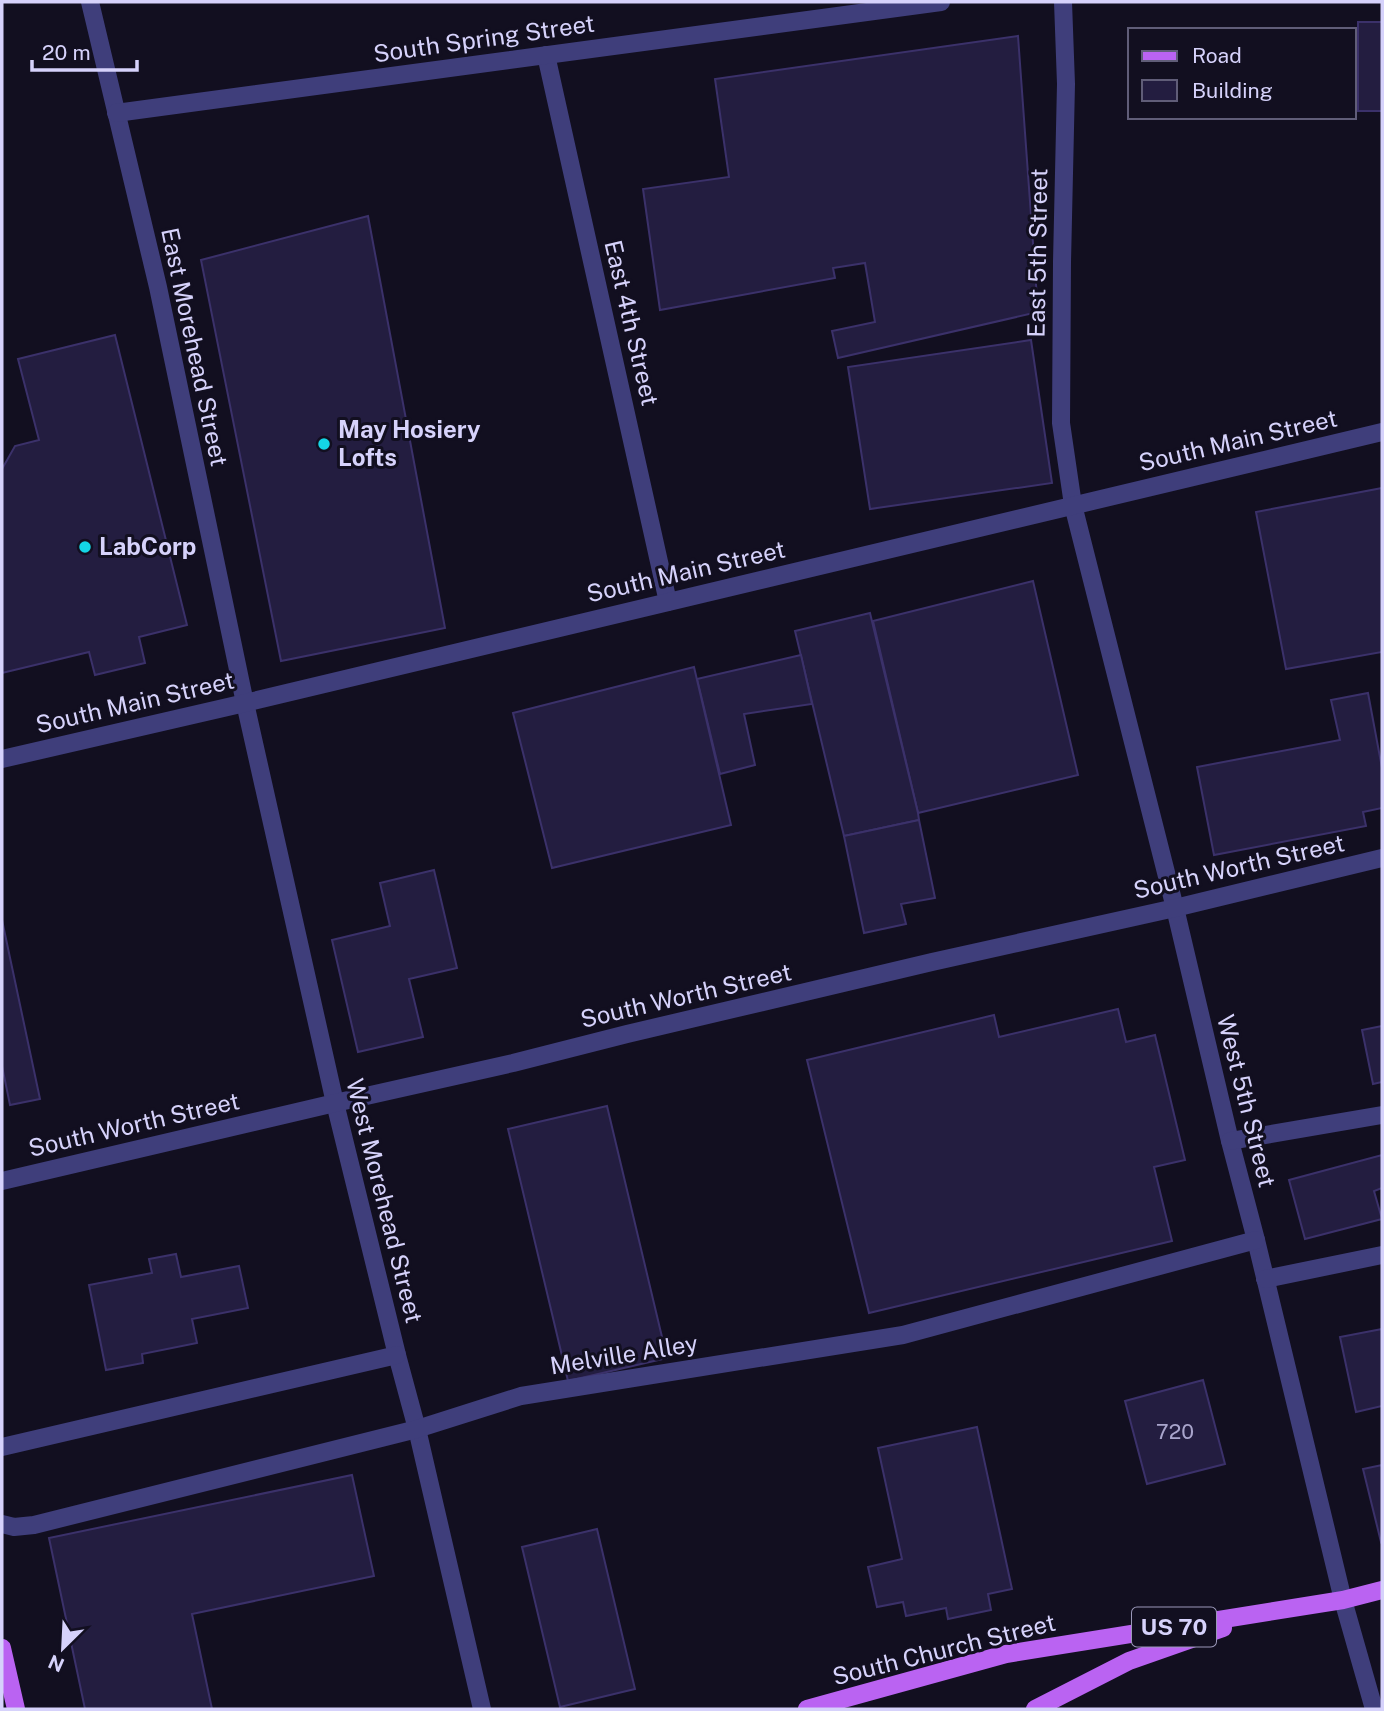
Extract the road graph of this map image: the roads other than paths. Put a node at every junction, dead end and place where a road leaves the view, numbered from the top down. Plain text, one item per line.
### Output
1 (90, 2) edge
2 (941, 2) edge
3 (1063, 2) edge
4 (546, 55) junction
5 (116, 113) junction
6 (1382, 432) edge
7 (1073, 505) junction
8 (668, 602) junction
9 (245, 703) junction
10 (2, 760) edge
11 (1382, 858) edge
12 (1174, 908) junction
13 (335, 1103) junction
14 (1382, 1115) edge
15 (1230, 1141) junction
16 (2, 1181) edge
17 (1256, 1241) junction
18 (1382, 1255) edge
19 (1265, 1279) junction
20 (397, 1355) junction
21 (417, 1429) junction
22 (2, 1447) edge
23 (2, 1524) edge
24 (1382, 1590) edge
25 (1343, 1600) junction
26 (2, 1648) edge
27 (16, 1709) edge
28 (482, 1709) edge
29 (807, 1709) edge
30 (1035, 1709) edge
31 (1374, 1709) edge

1 - 5 street, East Morehead Street
2 - 4 street, South Spring Street
3 - 7 street, East 5th Street
4 - 5 street, South Spring Street
4 - 8 street, East 4th Street
5 - 9 street, East Morehead Street
6 - 7 street, South Main Street
7 - 8 street, South Main Street
7 - 12 street, West 5th Street
8 - 9 street, South Main Street
9 - 10 street, South Main Street
9 - 13 street, West Morehead Street
11 - 12 street, South Worth Street
12 - 13 street, South Worth Street
12 - 15 street, West 5th Street
13 - 16 street, South Worth Street
13 - 20 street, West Morehead Street
14 - 15 street
15 - 17 street, West 5th Street
17 - 19 street, West 5th Street
17 - 21 street, Melville Alley
18 - 19 street
19 - 25 street, West 5th Street
20 - 21 street, West Morehead Street
20 - 22 street
21 - 23 street, Melville Alley
21 - 28 street, West Morehead Street
24 - 25 main road, South Church Street / US 70
25 - 29 main road, South Church Street / US 70
25 - 30 main road, US 70
25 - 31 street, West 5th Street
26 - 27 main road

